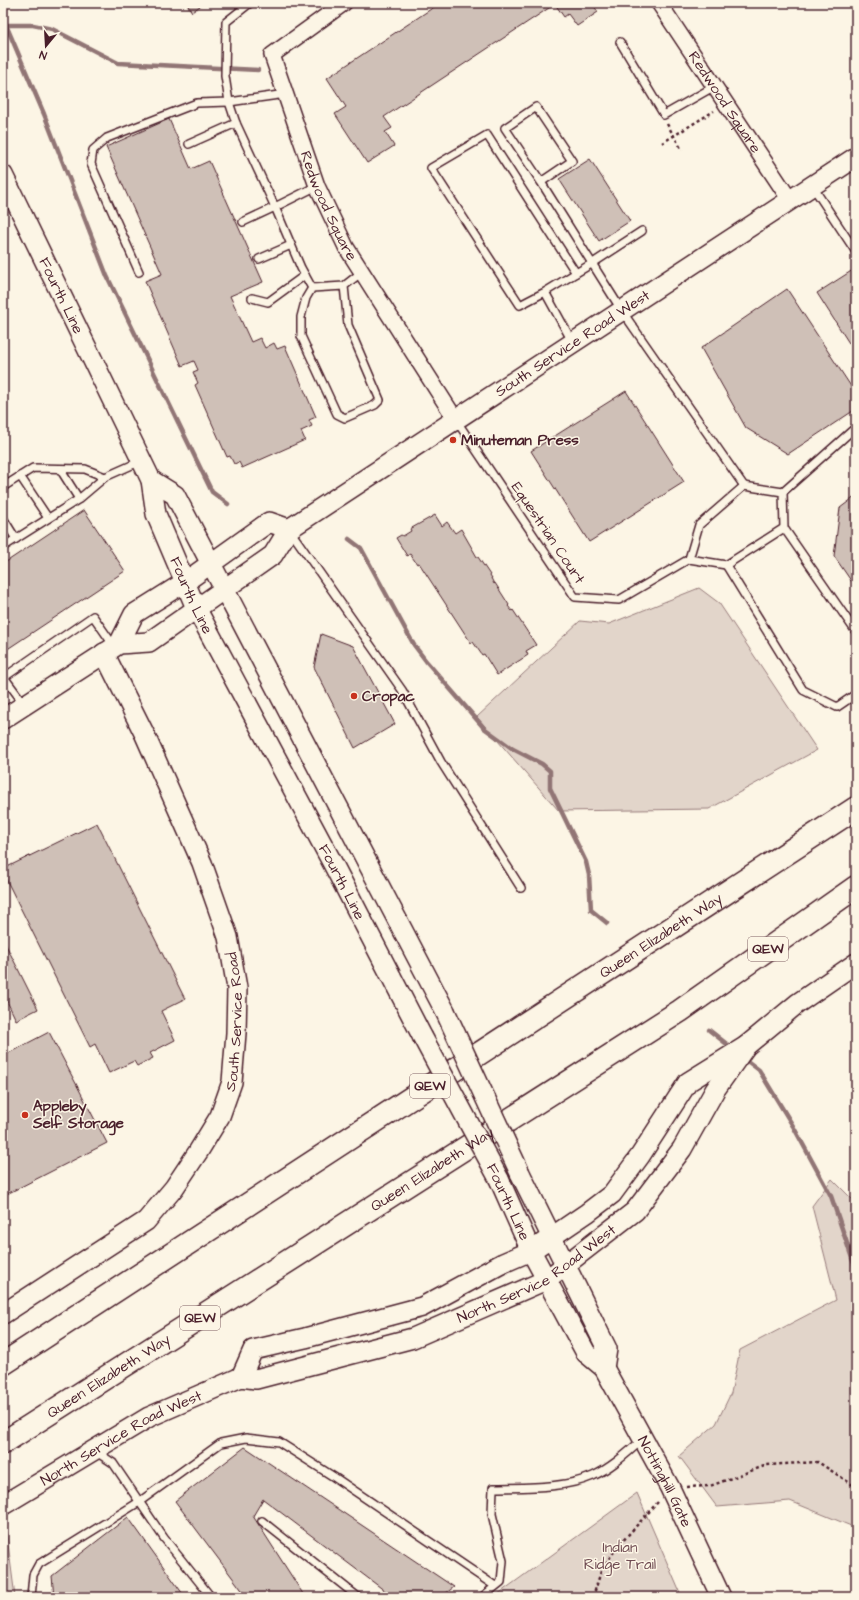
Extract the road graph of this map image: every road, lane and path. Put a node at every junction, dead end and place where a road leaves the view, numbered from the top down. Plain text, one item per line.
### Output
1 (250, 3) edge
2 (344, 3) edge
3 (659, 3) edge
4 (620, 42) dead end
5 (715, 86) junction
6 (286, 94) junction
7 (229, 102) junction
8 (727, 104) junction
9 (664, 115) junction
10 (236, 123) junction
11 (673, 136) junction
12 (662, 143) dead end
13 (189, 144) dead end
14 (682, 150) dead end
15 (856, 157) edge
16 (3, 175) edge
17 (541, 182) junction
18 (317, 186) junction
19 (812, 186) junction
20 (790, 200) junction
21 (275, 207) junction
22 (243, 222) dead end
23 (642, 231) dead end
24 (291, 244) junction
25 (856, 252) edge
26 (259, 259) dead end
27 (593, 263) junction
28 (139, 272) dead end
29 (362, 272) junction
30 (576, 273) junction
31 (304, 275) junction
32 (344, 286) junction
33 (312, 288) junction
34 (545, 292) junction
35 (252, 298) dead end
36 (622, 311) junction
37 (573, 343) junction
38 (456, 420) junction
39 (856, 427) edge
40 (141, 461) junction
41 (60, 469) junction
42 (20, 476) junction
43 (105, 477) junction
44 (151, 480) junction
45 (744, 486) junction
46 (3, 487) edge
47 (782, 492) junction
48 (79, 499) junction
49 (3, 518) edge
50 (48, 518) junction
51 (784, 528) junction
52 (289, 529) junction
53 (16, 539) junction
54 (3, 547) edge
55 (689, 559) junction
56 (210, 562) junction
57 (726, 565) junction
58 (185, 582) junction
59 (224, 589) junction
60 (196, 608) junction
61 (856, 632) edge
62 (113, 648) junction
63 (3, 677) edge
64 (856, 694) edge
65 (24, 706) junction
66 (3, 719) edge
67 (856, 808) edge
68 (856, 887) edge
69 (521, 888) dead end
70 (856, 963) edge
71 (746, 1046) junction
72 (552, 1237) junction
73 (531, 1251) junction
74 (565, 1265) junction
75 (546, 1280) junction
76 (3, 1314) edge
77 (3, 1364) edge
78 (604, 1368) junction
79 (241, 1377) junction
80 (643, 1440) junction
81 (3, 1443) edge
82 (95, 1450) junction
83 (670, 1488) junction
84 (856, 1488) edge
85 (139, 1502) junction
86 (3, 1505) edge
87 (262, 1521) dead end
88 (495, 1586) junction
89 (31, 1597) edge
90 (211, 1597) edge
91 (358, 1597) edge
92 (482, 1597) edge
93 (593, 1597) edge
94 (721, 1597) edge

1 - 7 lane
2 - 6 street, Redwood Square
3 - 5 street, Redwood Square
4 - 9 lane
5 - 8 street, Redwood Square
5 - 9 lane
6 - 7 lane
6 - 18 street, Redwood Square
7 - 10 lane
7 - 28 lane
8 - 11 path
8 - 20 street, Redwood Square
9 - 11 path
10 - 13 lane
10 - 21 lane
11 - 12 path
11 - 14 path
15 - 19 street, South Service Road West
16 - 40 street, Fourth Line
17 - 17 lane
17 - 27 lane
18 - 21 lane
18 - 29 street, Redwood Square
19 - 20 street, South Service Road West
19 - 25 lane
20 - 36 street, South Service Road West
21 - 22 lane
21 - 24 lane
23 - 27 lane
24 - 26 lane
24 - 31 lane
27 - 30 lane
27 - 36 lane
29 - 32 lane
29 - 38 street, Redwood Square
30 - 34 lane
30 - 34 lane
31 - 33 lane
31 - 35 lane
32 - 33 lane
32 - 33 lane
34 - 37 lane
36 - 37 street, South Service Road West
36 - 45 lane
37 - 38 street, South Service Road West
38 - 52 street, South Service Road West
38 - 55 lane, Equestrian Court
39 - 47 lane
40 - 43 lane
40 - 44 street, Fourth Line
41 - 42 lane
41 - 43 lane
41 - 48 lane
42 - 46 lane
42 - 50 lane
43 - 48 lane
44 - 56 street, Fourth Line
44 - 58 street, Fourth Line
45 - 47 lane
45 - 55 lane
47 - 51 lane
48 - 50 lane
49 - 53 lane
50 - 53 lane
51 - 57 lane
51 - 61 lane
52 - 56 street
52 - 59 street, South Service Road West
52 - 69 lane
53 - 54 lane
55 - 57 lane
56 - 58 street
56 - 59 street, Fourth Line
57 - 64 lane
58 - 60 street, Fourth Line
58 - 62 street
59 - 60 street, South Service Road West
59 - 72 street, Fourth Line, bridge
60 - 62 street, South Service Road West
60 - 73 street, Fourth Line, bridge
62 - 63 lane
62 - 65 street
62 - 76 street, South Service Road
63 - 65 lane
65 - 66 street
67 - 77 highway, Queen Elizabeth Way / QEW
68 - 81 highway, Queen Elizabeth Way / QEW
70 - 71 street, North Service Road West
71 - 72 street, North Service Road West
71 - 74 street, North Service Road West
72 - 73 street, North Service Road West
72 - 74 street, Fourth Line
73 - 75 street, Fourth Line
73 - 79 street, North Service Road West
74 - 75 street, North Service Road West
74 - 78 street
75 - 78 street, Nottinghill Gate
75 - 79 street, North Service Road West
78 - 80 street, Nottinghill Gate
79 - 82 street, North Service Road West
80 - 83 street, Nottinghill Gate
80 - 88 lane
82 - 85 lane
82 - 86 street, North Service Road West
83 - 84 path
83 - 93 path
83 - 94 street, Nottinghill Gate
85 - 88 lane
85 - 89 lane
85 - 90 lane
87 - 91 lane
88 - 92 lane

